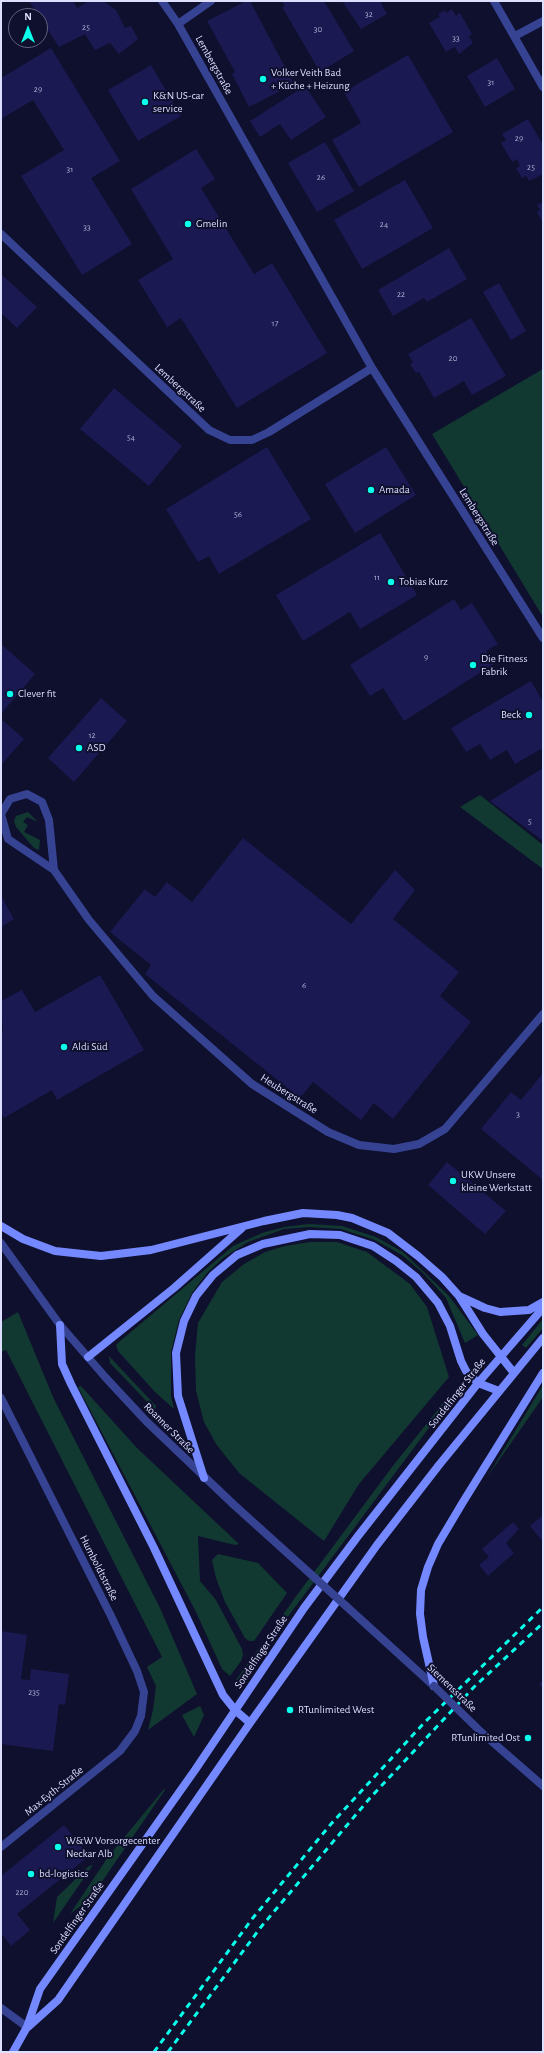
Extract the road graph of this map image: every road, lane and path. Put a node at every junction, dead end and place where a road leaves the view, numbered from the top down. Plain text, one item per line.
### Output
1 (162, 1) edge
2 (211, 1) edge
3 (494, 1) edge
4 (543, 21) edge
5 (178, 24) junction
6 (514, 36) junction
7 (543, 87) edge
8 (1, 234) edge
9 (372, 368) junction
10 (543, 638) edge
11 (54, 870) junction
12 (543, 1014) edge
13 (1, 1226) edge
14 (242, 1227) junction
15 (1, 1243) edge
16 (459, 1296) junction
17 (543, 1302) edge
18 (543, 1308) edge
19 (60, 1325) junction
20 (543, 1338) edge
21 (501, 1355) junction
22 (88, 1357) junction
23 (514, 1373) junction
24 (543, 1373) edge
25 (478, 1383) junction
26 (499, 1391) junction
27 (1, 1398) edge
28 (204, 1478) junction
29 (346, 1606) joint
30 (434, 1686) junction
31 (234, 1710) junction
32 (250, 1723) junction
33 (120, 1751) joint
34 (543, 1786) edge
35 (1, 1847) edge
36 (1, 2008) edge
37 (27, 2027) junction
38 (13, 2052) edge

1 - 5 street, Lembergstraße
2 - 5 street
3 - 6 street
4 - 6 street
5 - 9 street, Lembergstraße
6 - 7 street
8 - 9 street, Lembergstraße
9 - 10 street, Lembergstraße
11 - 11 street, Heubergstraße
11 - 12 street, Heubergstraße
13 - 14 main road
14 - 16 main road
14 - 22 main road
15 - 19 street, Roanner Straße
16 - 17 main road
16 - 21 main road
18 - 21 main road, Sondelfinger Straße
19 - 22 street, Roanner Straße
19 - 31 main road
20 - 23 main road, Sondelfinger Straße
21 - 23 main road
21 - 25 main road, Sondelfinger Straße
22 - 28 street, Roanner Straße
23 - 26 main road, Sondelfinger Straße
24 - 30 main road
25 - 26 main road
25 - 28 main road
25 - 31 main road, Sondelfinger Straße
26 - 32 main road, Sondelfinger Straße
27 - 33 street, Humboldtstraße
28 - 29 street, Roanner Straße, bridge
29 - 30 street, Siemensstraße
30 - 34 street, Siemensstraße, bridge
31 - 32 main road
31 - 37 main road, Sondelfinger Straße
32 - 37 main road, Sondelfinger Straße
33 - 35 street, Max-Eyth-Straße
36 - 37 street
37 - 38 main road, Sondelfinger Straße

